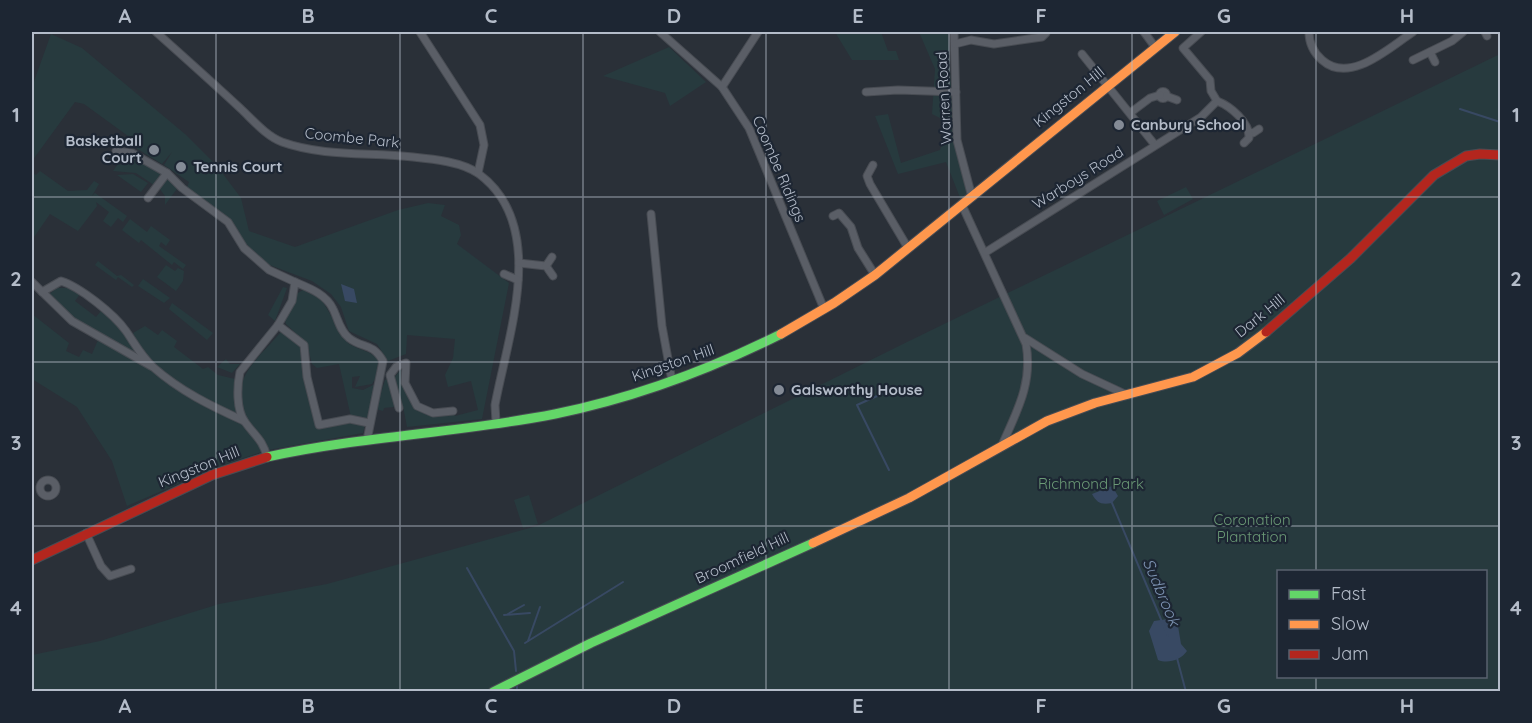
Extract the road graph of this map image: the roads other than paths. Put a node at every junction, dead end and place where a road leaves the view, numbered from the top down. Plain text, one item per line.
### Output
1 (156, 32) edge
2 (420, 32) edge
3 (660, 32) edge
4 (758, 32) edge
5 (954, 32) edge
6 (1143, 32) edge
7 (1175, 32) edge
8 (1201, 32) edge
9 (1309, 32) edge
10 (1413, 32) edge
11 (1463, 32) edge
12 (1046, 33) dead end
13 (954, 44) junction
14 (1155, 47) junction
15 (1430, 52) junction
16 (1082, 54) dead end
17 (1413, 60) dead end
18 (1435, 62) dead end
19 (1164, 82) dead end
20 (1107, 86) junction
21 (722, 87) junction
22 (866, 92) dead end
23 (956, 92) junction
24 (1163, 94) junction
25 (1177, 100) dead end
26 (1215, 103) junction
27 (1130, 113) junction
28 (1259, 129) dead end
29 (1249, 132) junction
30 (1244, 143) dead end
31 (1155, 145) junction
32 (116, 151) dead end
33 (1500, 155) edge
34 (873, 165) dead end
35 (166, 173) junction
36 (478, 173) junction
37 (972, 196) junction
38 (147, 198) dead end
39 (962, 205) junction
40 (651, 214) dead end
41 (833, 216) dead end
42 (908, 248) junction
43 (986, 252) junction
44 (552, 257) dead end
45 (519, 263) junction
46 (546, 266) junction
47 (504, 274) dead end
48 (875, 274) junction
49 (553, 276) dead end
50 (519, 280) junction
51 (32, 282) edge
52 (295, 282) junction
53 (42, 292) junction
54 (824, 309) junction
55 (278, 325) junction
56 (1025, 338) junction
57 (153, 367) junction
58 (386, 376) junction
59 (672, 381) junction
60 (1127, 395) junction
61 (399, 408) dead end
62 (453, 411) dead end
63 (244, 421) junction
64 (496, 422) junction
65 (369, 423) junction
66 (367, 440) junction
67 (1001, 448) junction
68 (267, 457) junction
69 (89, 532) junction
70 (32, 560) edge
71 (130, 569) dead end
72 (493, 692) edge

1 - 36 street, Coombe Park
2 - 36 street
3 - 21 street, Coombe Ridings
4 - 21 street
5 - 13 street, Warren Road
6 - 14 street
7 - 14 main road, Kingston Hill
8 - 26 street
9 - 10 street
11 - 15 street
12 - 13 street
13 - 23 street, Warren Road
14 - 20 main road, Kingston Hill
15 - 17 street
15 - 18 street
16 - 20 street
19 - 24 street
20 - 27 street
20 - 37 main road, Kingston Hill
21 - 54 street, Coombe Ridings
22 - 23 street
23 - 37 street, Warren Road
24 - 25 street
24 - 27 street
26 - 29 street
26 - 31 street, Warboys Road
27 - 31 street
28 - 29 street
29 - 30 street
31 - 43 street, Warboys Road
32 - 35 street
33 - 60 main road, Dark Hill
34 - 42 street
35 - 38 street
35 - 52 street
36 - 45 street
37 - 39 main road, Kingston Hill
39 - 42 main road, Kingston Hill
39 - 43 street
40 - 59 street
41 - 48 street
42 - 48 main road, Kingston Hill
43 - 56 street
44 - 46 street
45 - 46 street
45 - 50 street
46 - 49 street
47 - 50 street
48 - 54 main road, Kingston Hill
50 - 64 street
51 - 53 street
52 - 55 street
52 - 58 street
53 - 57 street
53 - 57 street
54 - 59 main road, Kingston Hill
55 - 63 street
55 - 65 street
56 - 60 street
56 - 67 street
57 - 63 street
58 - 61 street
58 - 62 street
58 - 65 street
59 - 64 main road, Kingston Hill
60 - 67 main road, Dark Hill
63 - 68 street
64 - 66 main road, Kingston Hill
65 - 66 street
66 - 68 main road, Kingston Hill
67 - 72 main road, Broomfield Hill
68 - 69 main road, Kingston Hill
69 - 70 main road, Kingston Hill
69 - 71 street

